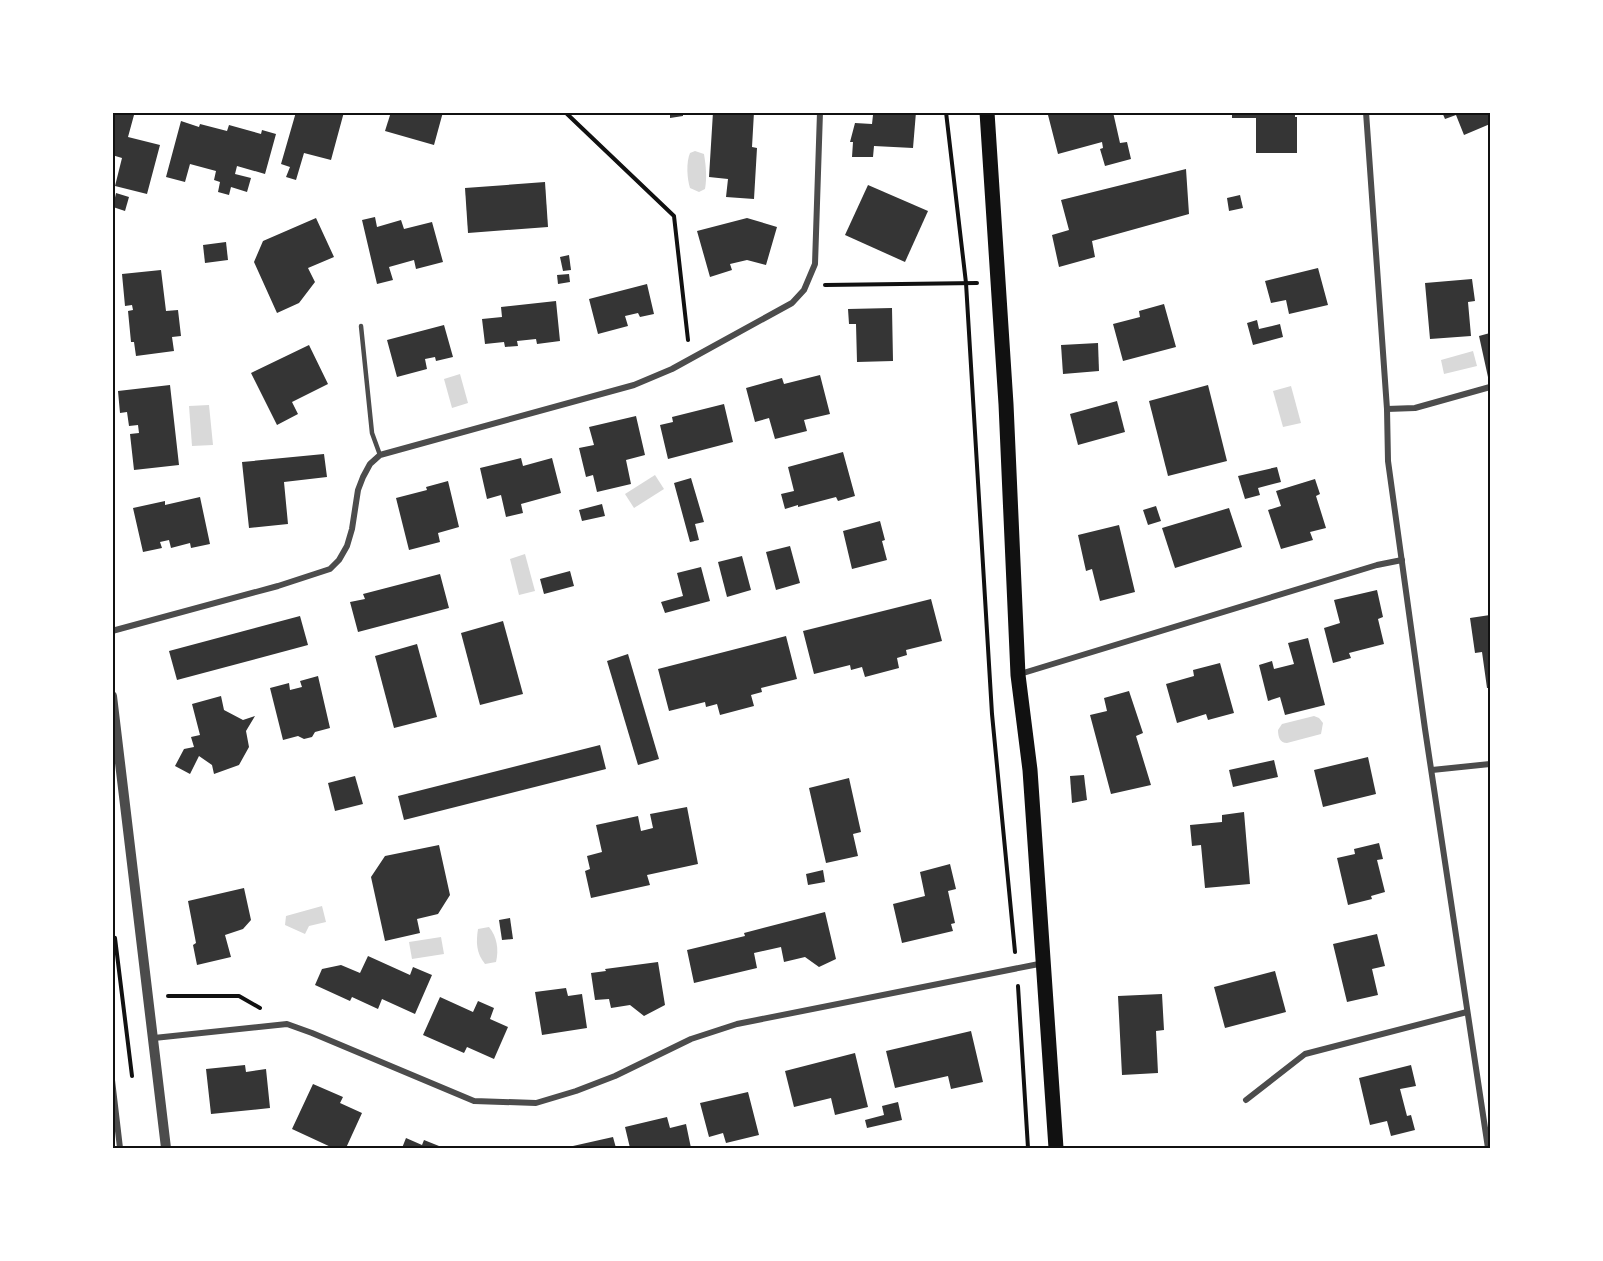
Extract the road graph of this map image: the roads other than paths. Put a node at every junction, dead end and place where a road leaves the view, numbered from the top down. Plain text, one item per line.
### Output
1 (820, 112) edge
2 (987, 112) edge
3 (1366, 112) edge
4 (361, 326) dead end
5 (1491, 387) edge
6 (1387, 409) junction
7 (380, 455) junction
8 (1402, 560) junction
9 (112, 631) edge
10 (1018, 675) junction
11 (112, 696) edge
12 (1491, 764) edge
13 (1432, 770) junction
14 (1044, 963) junction
15 (1467, 1012) junction
16 (154, 1038) junction
17 (112, 1080) edge
18 (1246, 1100) dead end
19 (120, 1149) edge
20 (166, 1149) edge
21 (1056, 1149) edge
22 (1488, 1149) edge

1 - 7 street
2 - 10 main road
3 - 6 street
4 - 7 lane
5 - 6 street
6 - 8 street
7 - 9 street
8 - 10 street
8 - 13 street
10 - 14 main road
11 - 16 street
12 - 13 street
13 - 15 street
14 - 16 street
14 - 21 main road
15 - 18 street
15 - 22 street
16 - 20 street
17 - 19 street

